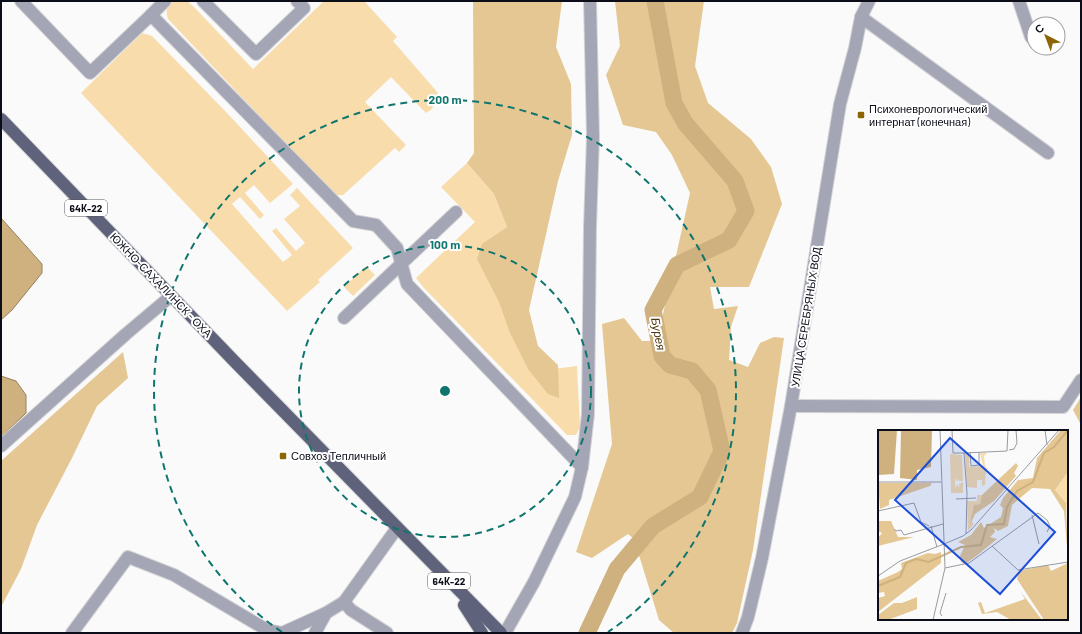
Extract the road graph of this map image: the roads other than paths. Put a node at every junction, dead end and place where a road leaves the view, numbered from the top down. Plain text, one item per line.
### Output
1 (21, 1) edge
2 (165, 1) edge
3 (203, 1) edge
4 (297, 1) edge
5 (590, 1) edge
6 (868, 1) edge
7 (1019, 1) edge
8 (151, 15) junction
9 (861, 17) junction
10 (1026, 22) edge
11 (1, 119) edge
12 (1048, 153) dead end
13 (456, 212) dead end
14 (402, 264) junction
15 (171, 296) junction
16 (344, 318) dead end
17 (1081, 380) edge
18 (791, 406) junction
19 (1, 446) edge
20 (582, 467) junction
21 (397, 528) junction
22 (440, 572) junction
23 (344, 602) junction
24 (326, 613) junction
25 (72, 633) edge
26 (315, 633) edge
27 (387, 633) edge
28 (482, 633) edge
29 (501, 633) edge
30 (505, 633) edge
31 (742, 633) edge

1 - 8 street
2 - 8 street
3 - 4 street
5 - 20 street
6 - 9 street, УЛИЦА СЕРЕБРЯНЫХ ВОД
7 - 10 street
8 - 14 street
9 - 12 street
9 - 18 street, УЛИЦА СЕРЕБРЯНЫХ ВОД
11 - 15 main road, ЮЖНО-САХАЛИНСК - ОХА / 64К-22
13 - 14 street
14 - 16 street
14 - 20 street
15 - 19 street
15 - 21 main road, ЮЖНО-САХАЛИНСК - ОХА / 64К-22
17 - 18 street
18 - 31 street, УЛИЦА СЕРЕБРЯНЫХ ВОД
20 - 30 street
21 - 22 main road, 64К-22
21 - 23 street
22 - 28 main road
22 - 29 main road, 64К-22
23 - 24 street
23 - 27 street
24 - 25 street
24 - 26 street

